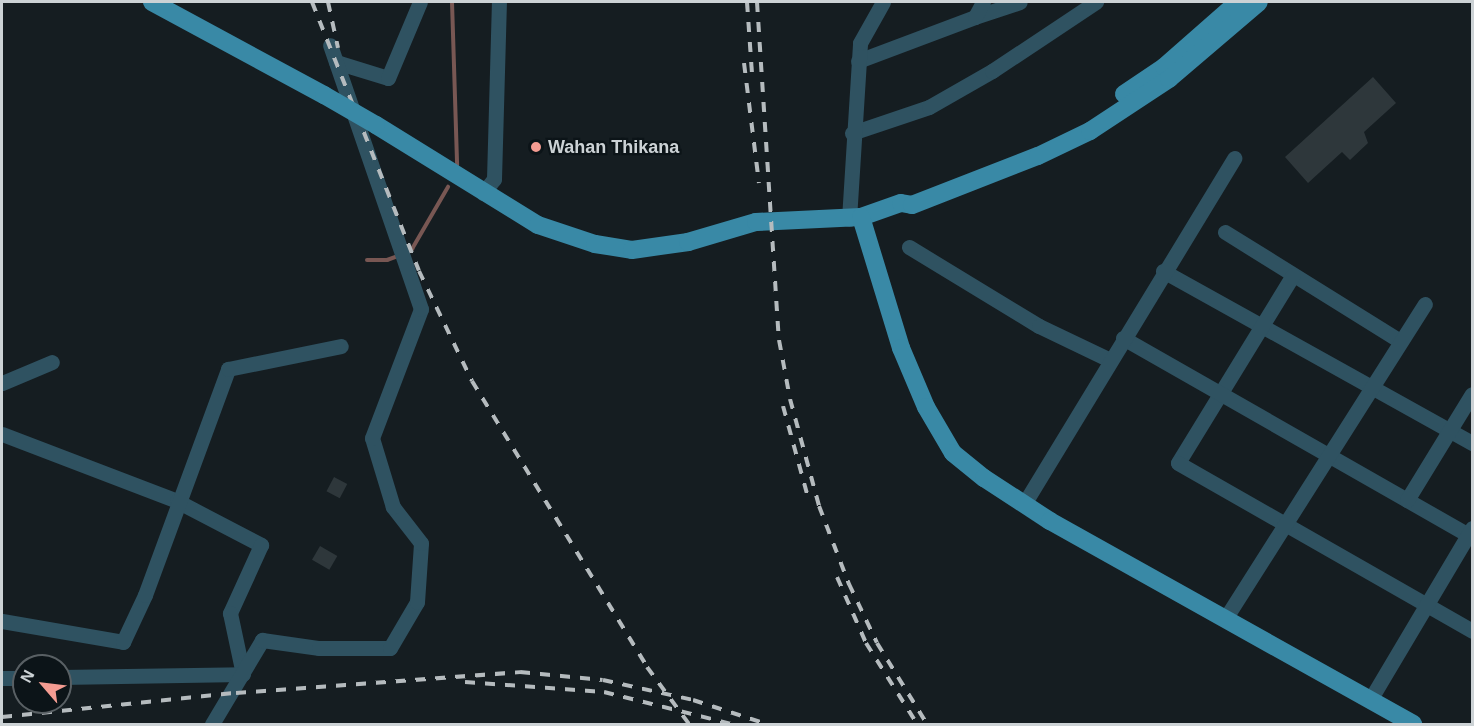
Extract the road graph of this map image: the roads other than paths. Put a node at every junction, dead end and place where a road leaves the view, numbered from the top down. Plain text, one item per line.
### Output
1 (152, 2) edge
2 (420, 2) edge
3 (499, 2) edge
4 (883, 2) edge
5 (983, 2) edge
6 (1020, 2) edge
7 (1096, 2) edge
8 (1246, 4) edge
9 (975, 17) junction
10 (330, 45) dead end
11 (858, 61) junction
12 (336, 62) junction
13 (852, 133) junction
14 (1234, 158) dead end
15 (483, 192) junction
16 (855, 218) junction
17 (1225, 232) dead end
18 (909, 247) dead end
19 (1163, 271) junction
20 (1293, 275) junction
21 (1425, 304) dead end
22 (1265, 326) junction
23 (1123, 338) junction
24 (1400, 341) junction
25 (341, 346) dead end
26 (1110, 360) junction
27 (52, 362) dead end
28 (2, 383) edge
29 (1371, 388) junction
30 (1473, 394) edge
31 (1222, 395) junction
32 (1450, 431) junction
33 (2, 434) edge
34 (1473, 443) edge
35 (1329, 456) junction
36 (1407, 500) junction
37 (177, 501) junction
38 (1024, 504) junction
39 (1285, 524) junction
40 (1471, 533) edge
41 (1427, 606) junction
42 (1225, 619) junction
43 (2, 621) edge
44 (1473, 631) edge
45 (243, 674) junction
46 (72, 678) edge
47 (1370, 700) junction
48 (212, 724) edge
49 (1413, 724) edge

1 - 15 main road, bridge
2 - 12 street
3 - 15 street
4 - 11 street
5 - 9 street
6 - 9 street
7 - 13 street
8 - 16 main road
9 - 11 street
10 - 12 street
11 - 13 street
12 - 45 street
13 - 16 street
14 - 19 street
15 - 16 main road
16 - 38 main road
17 - 20 street
18 - 26 street
19 - 22 street
19 - 23 street
20 - 22 street
20 - 24 street
21 - 24 street
22 - 29 street
22 - 31 street
23 - 26 street
23 - 31 street
24 - 29 street
25 - 37 street
26 - 38 street
27 - 28 street
29 - 32 street
29 - 35 street
30 - 32 street
31 - 35 street
31 - 39 street
32 - 34 street
32 - 36 street
33 - 37 street
35 - 36 street
35 - 39 street
36 - 40 street
37 - 43 street
37 - 45 street
38 - 42 main road
39 - 41 street
39 - 42 street
40 - 41 street
41 - 44 street
41 - 47 street
42 - 47 main road
45 - 46 street
45 - 48 street
47 - 49 main road

